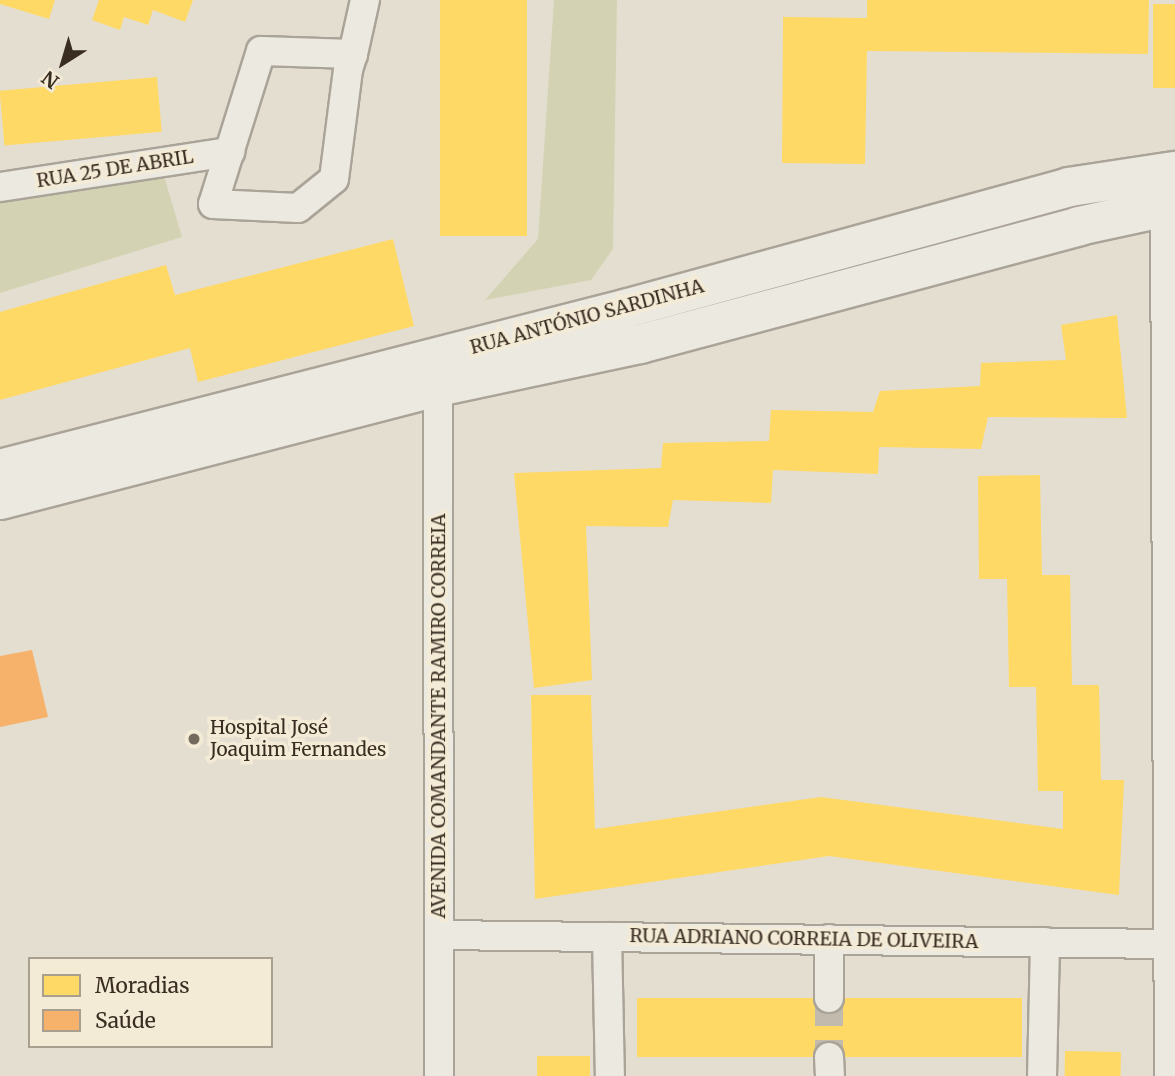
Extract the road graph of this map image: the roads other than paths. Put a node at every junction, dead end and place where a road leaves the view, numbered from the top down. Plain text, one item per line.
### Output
1 (365, 0) edge
2 (353, 54) junction
3 (230, 152) junction
4 (0, 187) edge
5 (1172, 194) edge
6 (438, 371) junction
7 (0, 468) edge
8 (0, 500) edge
9 (439, 934) junction
10 (607, 937) junction
11 (829, 939) junction
12 (1045, 942) junction
13 (1168, 944) junction
14 (829, 998) tunnel mouth
15 (439, 1076) edge
16 (610, 1076) edge
17 (1042, 1076) edge
18 (1168, 1076) edge

1 - 2 street, RUA 25 DE ABRIL
2 - 3 street, RUA 25 DE ABRIL
2 - 3 street, RUA 25 DE ABRIL
3 - 4 street, RUA 25 DE ABRIL
5 - 6 main road, RUA ANTÓNIO SARDINHA
5 - 6 main road, RUA ANTÓNIO SARDINHA
5 - 13 street
6 - 7 main road, RUA ANTÓNIO SARDINHA
6 - 8 main road, RUA ANTÓNIO SARDINHA
6 - 9 street, AVENIDA COMANDANTE RAMIRO CORREIA
9 - 10 street, RUA ADRIANO CORREIA DE OLIVEIRA
9 - 15 street, AVENIDA COMANDANTE RAMIRO CORREIA
10 - 11 street, RUA ADRIANO CORREIA DE OLIVEIRA
10 - 16 street
11 - 12 street, RUA ADRIANO CORREIA DE OLIVEIRA
11 - 14 street
12 - 13 street, RUA ADRIANO CORREIA DE OLIVEIRA
12 - 17 street
13 - 18 street

